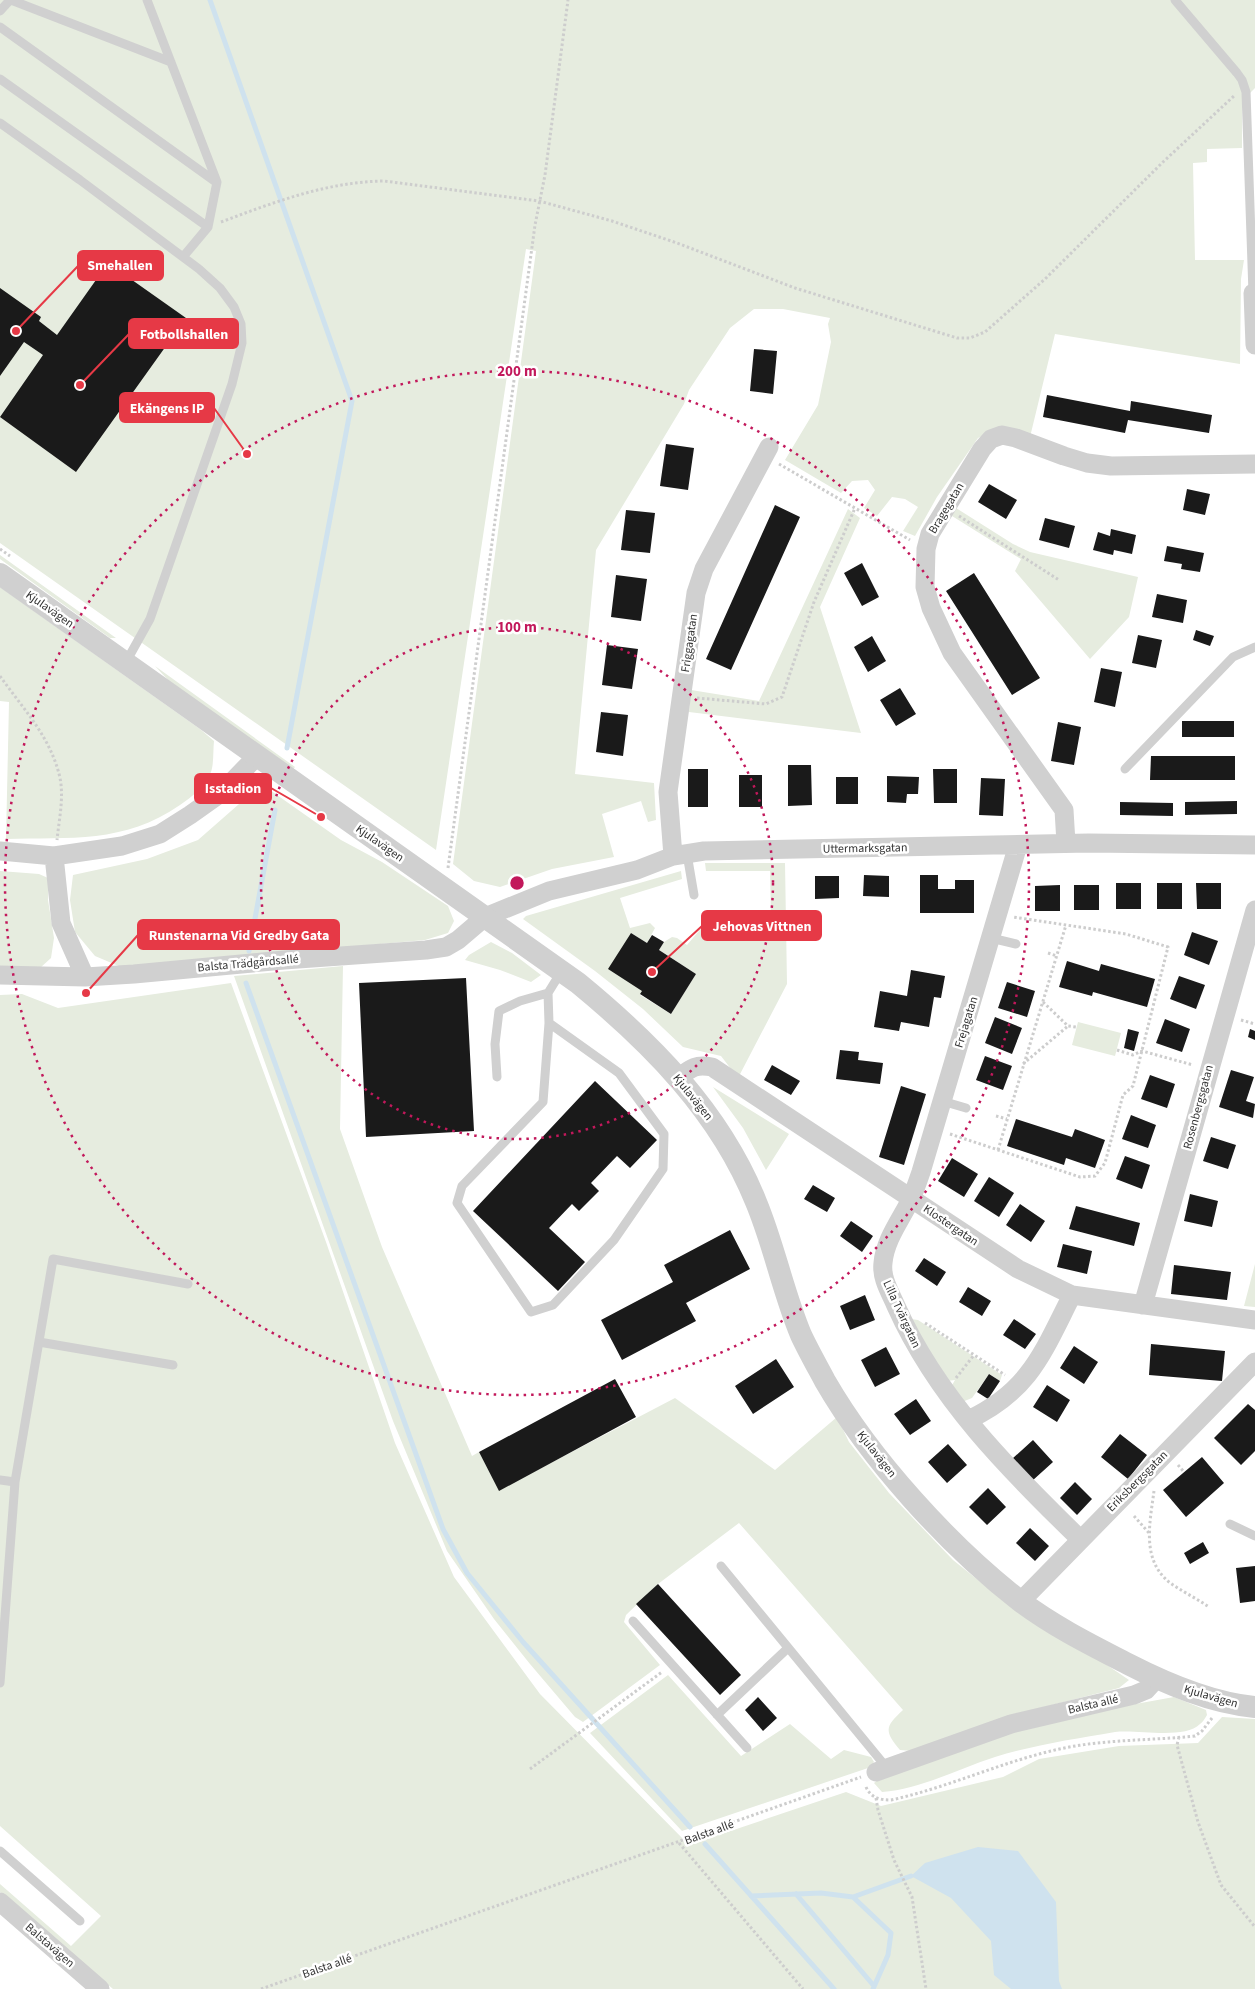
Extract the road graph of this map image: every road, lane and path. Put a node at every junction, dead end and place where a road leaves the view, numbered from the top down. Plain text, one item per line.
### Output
1 (10, 0) edge
2 (148, 0) edge
3 (568, 0) edge
4 (1175, 0) edge
5 (0, 11) edge
6 (0, 27) edge
7 (171, 62) junction
8 (0, 79) edge
9 (1245, 88) junction
10 (0, 123) edge
11 (217, 182) junction
12 (539, 201) junction
13 (208, 227) junction
14 (183, 258) junction
15 (1254, 293) edge
16 (1255, 345) edge
17 (767, 451) joint
18 (1255, 464) edge
19 (855, 508) junction
20 (946, 508) junction
21 (926, 549) junction
22 (0, 574) edge
23 (1059, 580) dead end
24 (1255, 647) edge
25 (126, 663) junction
26 (0, 676) edge
27 (681, 697) junction
28 (257, 756) junction
29 (1125, 768) dead end
30 (1066, 844) junction
31 (1018, 845) junction
32 (1255, 845) edge
33 (0, 851) edge
34 (680, 855) junction
35 (54, 856) junction
36 (448, 868) dead end
37 (694, 895) dead end
38 (1255, 910) edge
39 (998, 914) junction
40 (484, 917) junction
41 (1066, 925) junction
42 (991, 938) junction
43 (1016, 944) dead end
44 (1048, 953) dead end
45 (1056, 956) junction
46 (562, 972) junction
47 (0, 975) edge
48 (84, 977) junction
49 (548, 993) junction
50 (1043, 1002) junction
51 (549, 1023) junction
52 (1068, 1026) junction
53 (1076, 1028) dead end
54 (1117, 1050) dead end
55 (1142, 1051) junction
56 (1024, 1064) junction
57 (1209, 1069) junction
58 (497, 1077) dead end
59 (678, 1078) junction
60 (942, 1101) junction
61 (966, 1108) dead end
62 (996, 1116) dead end
63 (1007, 1119) junction
64 (934, 1129) junction
65 (998, 1150) junction
66 (912, 1198) junction
67 (188, 1284) dead end
68 (1072, 1295) junction
69 (1143, 1305) junction
70 (899, 1313) junction
71 (1255, 1320) edge
72 (39, 1342) junction
73 (974, 1355) junction
74 (1255, 1362) edge
75 (173, 1365) dead end
76 (1020, 1385) junction
77 (943, 1387) junction
78 (968, 1420) junction
79 (1172, 1459) junction
80 (1172, 1471) dead end
81 (1184, 1472) dead end
82 (0, 1480) edge
83 (15, 1482) junction
84 (1154, 1489) dead end
85 (1134, 1516) dead end
86 (1230, 1524) dead end
87 (1149, 1533) junction
88 (1255, 1536) edge
89 (1080, 1540) junction
90 (721, 1566) dead end
91 (1021, 1601) junction
92 (1209, 1608) dead end
93 (633, 1621) dead end
94 (788, 1648) junction
95 (672, 1664) junction
96 (1156, 1679) junction
97 (0, 1684) edge
98 (1218, 1700) junction
99 (1255, 1707) edge
100 (717, 1715) junction
101 (1179, 1737) junction
102 (747, 1748) dead end
103 (530, 1769) dead end
104 (875, 1772) junction
105 (876, 1798) junction
106 (679, 1843) junction
107 (0, 1851) edge
108 (0, 1902) edge
109 (80, 1921) dead end
110 (1255, 1927) edge
111 (100, 1989) edge
112 (261, 1989) edge
113 (803, 1989) edge
114 (926, 1989) edge

1 - 5 lane
1 - 7 lane
2 - 7 lane
3 - 12 path
4 - 9 lane
6 - 11 lane
7 - 11 lane
8 - 13 lane
9 - 12 path
9 - 15 lane
10 - 14 lane
11 - 13 lane
12 - 13 path
12 - 36 path
13 - 14 lane
14 - 25 lane
15 - 16 street
17 - 19 path
17 - 27 street, Friggagatan
18 - 20 street, Bragegatan
19 - 21 path
19 - 27 path
20 - 21 street, Bragegatan
20 - 23 path
21 - 30 street, Bragegatan
22 - 25 street, Kjulavägen
24 - 29 lane
25 - 28 street, Kjulavägen
26 - 35 path
27 - 34 street, Friggagatan
28 - 35 street
28 - 40 street, Kjulavägen
30 - 31 street, Uttermarksgatan
30 - 32 street, Uttermarksgatan
31 - 34 street, Uttermarksgatan
31 - 39 street, Frejagatan
33 - 35 street
34 - 37 lane
34 - 40 street, Uttermarksgatan
35 - 48 street
38 - 57 street, Rosenbergsgatan
39 - 41 path
39 - 42 street, Frejagatan
40 - 46 street, Kjulavägen
40 - 48 street, Balsta Trädgårdsallé
41 - 45 path
41 - 55 path
42 - 43 lane
42 - 60 street, Frejagatan
44 - 45 path
45 - 50 path
46 - 49 lane
46 - 59 street, Kjulavägen
47 - 48 street, Balsta Trädgårdsallé
49 - 51 lane
49 - 58 lane
50 - 52 path
50 - 56 path
51 - 51 lane
52 - 53 path
52 - 56 path
54 - 55 path
55 - 57 path
55 - 65 path
56 - 63 path
57 - 69 street, Rosenbergsgatan
59 - 66 street, Klostergatan
59 - 91 street, Kjulavägen
60 - 61 lane
60 - 64 street, Frejagatan
62 - 63 path
63 - 65 path
64 - 65 path
64 - 66 street, Frejagatan
66 - 68 street, Klostergatan
66 - 70 street, Lilla Tvärgatan
67 - 72 lane
68 - 69 street, Klostergatan
68 - 76 street
69 - 71 street, Klostergatan
70 - 73 path
70 - 77 street, Lilla Tvärgatan
72 - 75 lane
72 - 83 lane
73 - 76 path
73 - 77 path
74 - 79 street, Eriksbergsgatan
76 - 78 street
77 - 78 street, Lilla Tvärgatan
78 - 89 street, Lilla Tvärgatan
79 - 80 path
79 - 81 path
79 - 89 street, Eriksbergsgatan
82 - 83 lane
83 - 97 lane
84 - 87 path
85 - 87 path
86 - 88 lane
87 - 92 path
89 - 91 street, Eriksbergsgatan
90 - 94 lane
91 - 96 street, Kjulavägen
93 - 95 lane
94 - 100 lane
94 - 104 lane
95 - 100 lane
95 - 103 path
96 - 98 street, Kjulavägen
96 - 104 street, Balsta allé
98 - 99 street, Kjulavägen
98 - 101 path
100 - 102 lane
101 - 105 path
101 - 110 path
104 - 105 path
104 - 106 path, Balsta allé
105 - 114 path
106 - 112 path, Balsta allé
106 - 113 path
107 - 109 lane
108 - 111 street, Balstavägen

